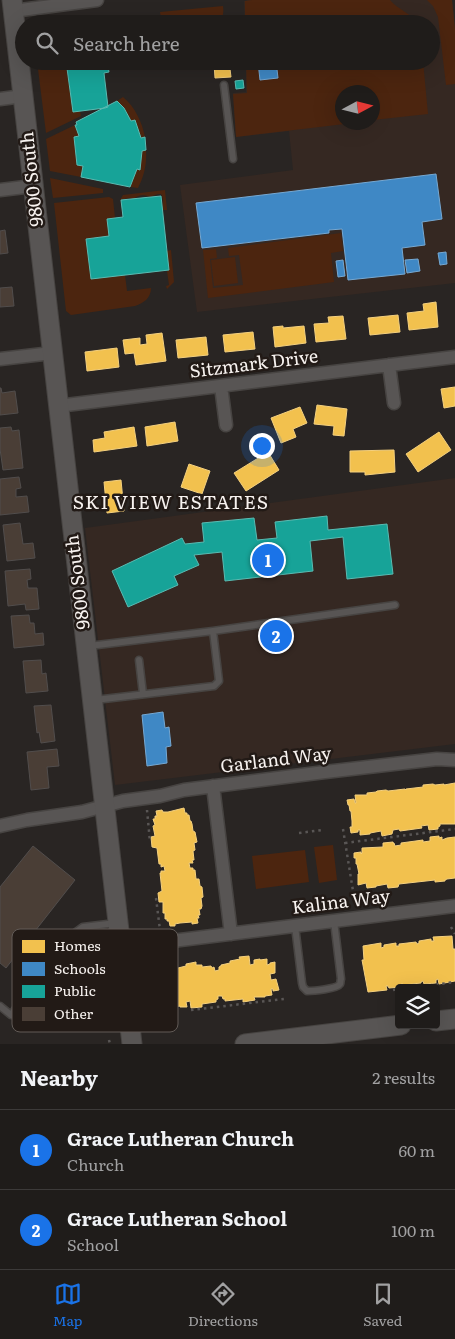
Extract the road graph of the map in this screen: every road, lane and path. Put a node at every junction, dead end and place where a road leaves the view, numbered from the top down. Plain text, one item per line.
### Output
1 (97, 0) edge
2 (12, 5) edge
3 (15, 30) edge
4 (20, 70) edge
5 (224, 85) dead end
6 (23, 96) junction
7 (0, 99) edge
8 (233, 159) dead end
9 (33, 186) junction
10 (0, 190) edge
11 (52, 352) junction
12 (455, 357) edge
13 (0, 359) edge
14 (389, 365) junction
15 (221, 386) junction
16 (394, 403) dead end
17 (58, 406) junction
18 (226, 425) dead end
19 (395, 605) dead end
20 (212, 631) junction
21 (86, 646) junction
22 (138, 660) dead end
23 (143, 694) junction
24 (92, 700) junction
25 (455, 760) edge
26 (213, 786) junction
27 (104, 806) junction
28 (147, 810) dead end
29 (0, 826) edge
30 (343, 829) dead end
31 (455, 829) edge
32 (322, 830) dead end
33 (299, 833) dead end
34 (150, 842) dead end
35 (345, 843) junction
36 (354, 897) dead end
37 (156, 898) dead end
38 (455, 906) edge
39 (334, 921) junction
40 (117, 923) junction
41 (295, 926) junction
42 (451, 927) dead end
43 (80, 929) edge
44 (118, 929) edge
45 (161, 929) edge
46 (231, 934) junction
47 (455, 934) edge
48 (178, 936) edge
49 (455, 982) edge
50 (440, 984) edge
51 (284, 999) dead end
52 (0, 1006) edge
53 (191, 1010) dead end
54 (12, 1014) edge
55 (455, 1019) edge
56 (440, 1021) edge
57 (395, 1026) edge
58 (245, 1044) edge

1 - 2 street
2 - 3 street, 9800 South
4 - 6 street, 9800 South
5 - 8 lane
6 - 7 street
6 - 9 street, 9800 South
9 - 10 street
9 - 11 street, 9800 South
11 - 13 street
11 - 17 street, 9800 South
12 - 14 street, Sitzmark Drive
14 - 15 street, Sitzmark Drive
14 - 16 street
15 - 17 street, Sitzmark Drive
15 - 18 street
17 - 21 street, 9800 South
19 - 20 lane
20 - 21 lane
20 - 23 lane
21 - 24 street, 9800 South
22 - 23 lane
23 - 24 lane
24 - 27 street, 9800 South
25 - 26 street, Garland Way
26 - 27 street, Garland Way
26 - 46 street
27 - 29 street, Garland Way
27 - 40 street, 9800 South
28 - 34 path
30 - 35 path
31 - 35 path
32 - 33 path
35 - 36 path
37 - 45 path
38 - 39 street, Kalina Way
39 - 41 street, Kalina Way
39 - 41 lane
40 - 43 lane
40 - 44 street, 9800 South
41 - 46 street, Kalina Way
42 - 47 path
46 - 48 street, Kalina Way
49 - 50 path
51 - 53 path
52 - 54 lane
55 - 56 street
57 - 58 street

